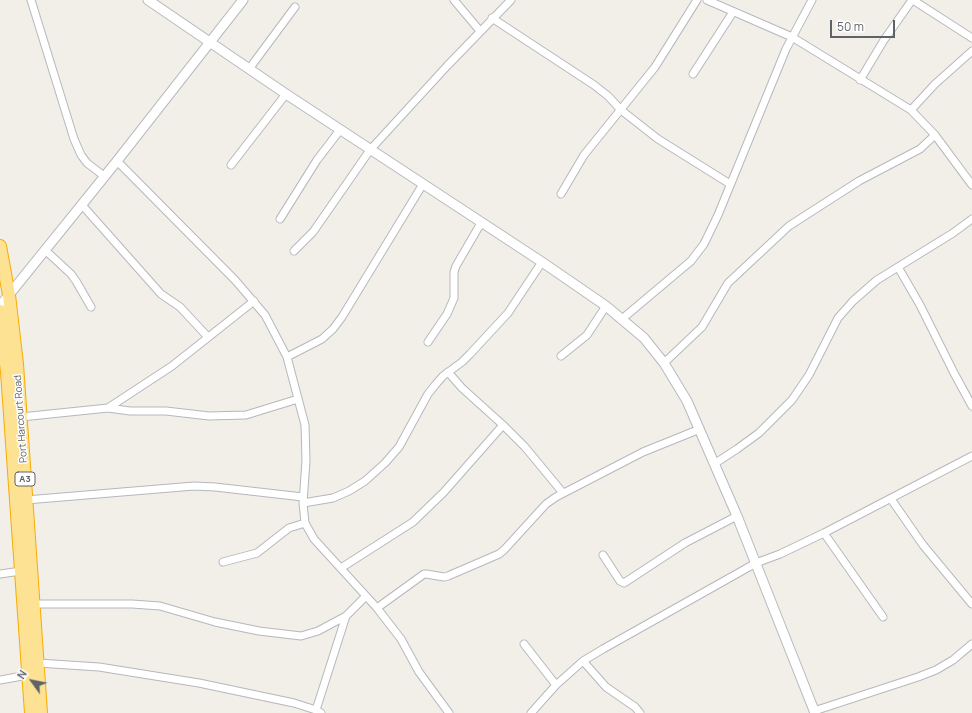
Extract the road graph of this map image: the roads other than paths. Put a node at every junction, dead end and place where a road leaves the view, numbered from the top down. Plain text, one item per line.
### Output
1 (31, 0) edge
2 (148, 0) edge
3 (243, 0) edge
4 (454, 0) edge
5 (511, 0) edge
6 (697, 0) edge
7 (707, 0) edge
8 (812, 0) edge
9 (912, 0) edge
10 (295, 7) dead end
11 (732, 12) junction
12 (492, 18) junction
13 (480, 31) junction
14 (792, 37) junction
15 (972, 38) edge
16 (210, 43) junction
17 (972, 51) edge
18 (248, 69) junction
19 (693, 74) dead end
20 (860, 80) junction
21 (286, 94) junction
22 (621, 110) junction
23 (911, 110) junction
24 (340, 130) junction
25 (935, 135) junction
26 (370, 150) junction
27 (118, 161) junction
28 (231, 165) dead end
29 (104, 176) junction
30 (424, 184) junction
31 (730, 184) junction
32 (972, 185) edge
33 (561, 194) dead end
34 (82, 205) junction
35 (280, 218) dead end
36 (972, 219) edge
37 (481, 223) junction
38 (0, 246) edge
39 (45, 250) junction
40 (294, 251) dead end
41 (542, 262) junction
42 (898, 267) junction
43 (9, 295) junction
44 (254, 301) junction
45 (0, 306) edge
46 (606, 306) junction
47 (91, 307) dead end
48 (0, 311) edge
49 (622, 319) junction
50 (208, 337) junction
51 (428, 342) dead end
52 (561, 356) dead end
53 (287, 357) junction
54 (664, 363) junction
55 (448, 372) junction
56 (298, 399) junction
57 (972, 406) edge
58 (108, 408) junction
59 (21, 418) junction
60 (503, 425) junction
61 (700, 429) junction
62 (972, 456) edge
63 (714, 464) junction
64 (563, 493) junction
65 (890, 499) junction
66 (26, 500) junction
67 (303, 500) junction
68 (737, 516) junction
69 (305, 523) junction
70 (824, 533) junction
71 (602, 555) dead end
72 (224, 562) dead end
73 (756, 563) junction
74 (341, 568) junction
75 (21, 571) junction
76 (0, 574) edge
77 (366, 596) junction
78 (34, 604) junction
79 (972, 604) edge
80 (377, 608) junction
81 (346, 616) junction
82 (883, 617) dead end
83 (524, 644) dead end
84 (972, 644) edge
85 (583, 661) junction
86 (38, 663) junction
87 (28, 674) junction
88 (0, 680) edge
89 (556, 685) junction
90 (318, 711) edge
91 (815, 712) edge
92 (31, 713) edge
93 (41, 713) edge
94 (449, 713) edge
95 (532, 713) edge
96 (640, 713) edge

1 - 29 street
2 - 16 street
3 - 16 street
4 - 13 street
5 - 12 street
6 - 22 street
7 - 11 street
8 - 14 street
9 - 15 street
9 - 20 street
10 - 18 street
11 - 14 street
11 - 19 street
12 - 13 street
12 - 22 street
13 - 26 street
14 - 20 street
14 - 31 street
16 - 18 street
16 - 27 street
17 - 23 street
18 - 21 street
20 - 23 street
21 - 24 street
21 - 28 street
22 - 31 street
22 - 33 street
23 - 25 street
24 - 26 street
24 - 35 street
25 - 32 street
25 - 54 street
26 - 30 street
26 - 40 street
27 - 29 street
27 - 44 street
29 - 34 street
30 - 37 street
30 - 53 street
31 - 49 street
34 - 39 street
34 - 50 street
36 - 42 street
37 - 41 street
37 - 51 street
38 - 43 highway, Port Harcourt Road / A3
39 - 43 street
39 - 47 street
41 - 46 street
41 - 55 street
42 - 57 street
42 - 63 street
43 - 45 street
43 - 59 highway, Port Harcourt Road / A3
44 - 50 street
44 - 53 street
46 - 49 street
46 - 52 street
48 - 75 highway, Port Harcourt Road / A3
49 - 54 street
50 - 58 street
53 - 56 street
54 - 61 street
55 - 60 street
55 - 67 street
56 - 58 street
56 - 67 street
58 - 59 street
59 - 66 highway, Port Harcourt Road / A3
60 - 64 street
60 - 74 street
61 - 63 street
61 - 64 street
62 - 65 street
63 - 68 street
64 - 80 street
65 - 70 street
65 - 79 street
66 - 67 street
66 - 78 highway, Port Harcourt Road / A3
67 - 69 street
68 - 71 street
68 - 73 street
69 - 72 street
69 - 74 street
70 - 73 street
70 - 82 street
73 - 85 street
73 - 91 street
74 - 77 street
75 - 76 street
75 - 87 highway, Port Harcourt Road / A3
77 - 80 street
77 - 81 street
78 - 81 street
78 - 86 highway, Port Harcourt Road / A3
80 - 94 street
81 - 90 street
83 - 89 street
84 - 91 street
85 - 89 street
85 - 96 street
86 - 90 street
86 - 93 highway, Port Harcourt Road / A3
87 - 88 street
87 - 92 highway, Port Harcourt Road / A3
89 - 95 street

